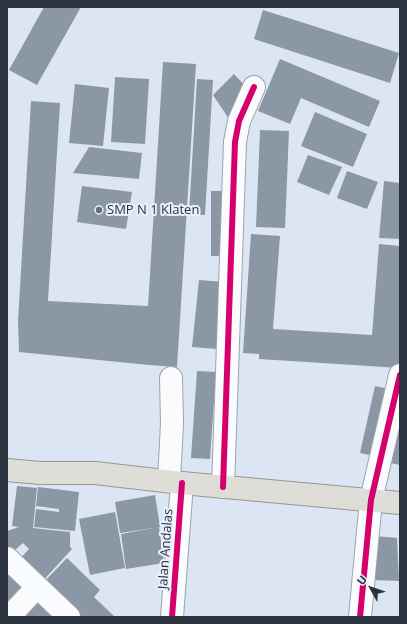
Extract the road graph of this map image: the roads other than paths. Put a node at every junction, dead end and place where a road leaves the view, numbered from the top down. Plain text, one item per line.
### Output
1 (254, 87) dead end
2 (400, 375) edge
3 (171, 378) dead end
4 (7, 470) edge
5 (175, 482) junction
6 (223, 487) junction
7 (371, 500) junction
8 (400, 503) edge
9 (7, 558) edge
10 (37, 587) junction
11 (13, 616) edge
12 (69, 617) edge
13 (172, 617) edge
14 (360, 617) edge

1 - 6 street
2 - 7 street
3 - 5 street, Jalan Andalas
4 - 5 main road
5 - 6 main road
5 - 13 street, Jalan Andalas
6 - 7 main road
7 - 8 main road
7 - 14 street
9 - 10 street
10 - 11 street
10 - 12 street

